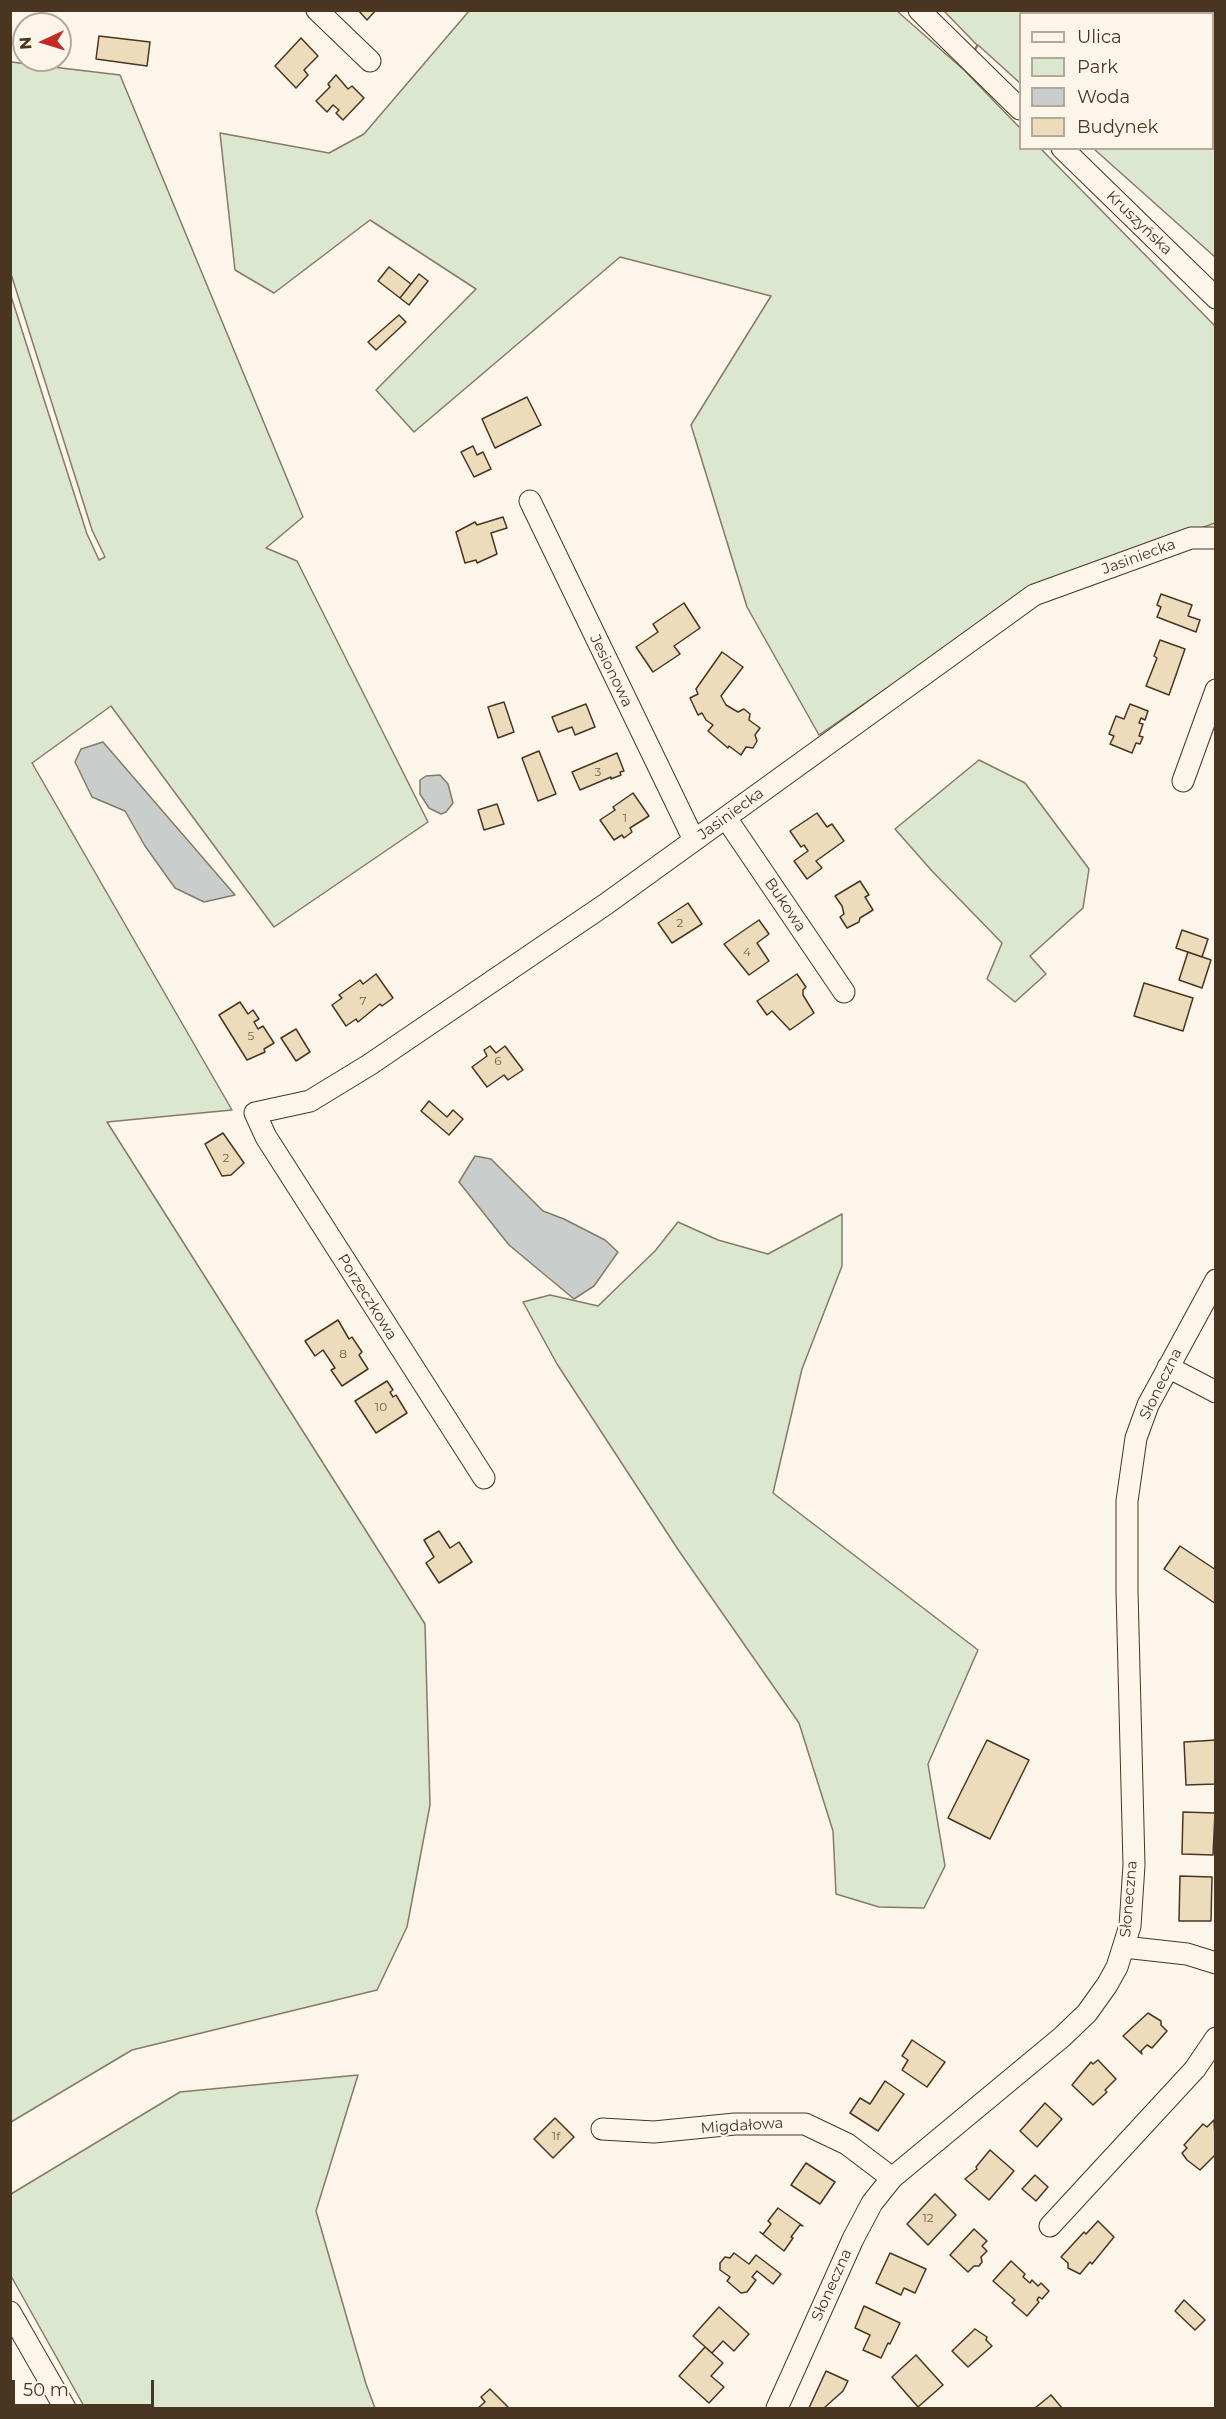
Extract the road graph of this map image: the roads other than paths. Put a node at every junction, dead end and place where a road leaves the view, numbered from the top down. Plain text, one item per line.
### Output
1 (316, 10) edge
2 (919, 10) edge
3 (370, 61) dead end
4 (1019, 108) edge
5 (1064, 150) edge
6 (1215, 298) edge
7 (530, 501) dead end
8 (1215, 538) edge
9 (1215, 690) edge
10 (1183, 781) dead end
11 (726, 818) junction
12 (694, 840) junction
13 (844, 992) dead end
14 (255, 1113) joint
15 (1215, 1280) edge
16 (1168, 1367) junction
17 (1215, 1392) edge
18 (484, 1478) dead end
19 (1125, 1947) junction
20 (1215, 1963) edge
21 (1215, 2038) edge
22 (602, 2129) dead end
23 (892, 2178) junction
24 (1050, 2226) dead end
25 (10, 2312) edge
26 (65, 2409) edge
27 (777, 2409) edge

1 - 3 street
2 - 4 street
5 - 6 street, Kruszyńska
7 - 12 street, Jesionowa
8 - 11 street, Jasiniecka
9 - 10 street
11 - 12 street, Jasiniecka
11 - 13 street, Bukowa
12 - 14 street, Jasiniecka
14 - 18 street, Porzeczkowa
15 - 16 street, Słoneczna
16 - 17 street
16 - 19 street, Słoneczna
19 - 20 street
19 - 23 street, Słoneczna
21 - 24 street
22 - 23 street, Migdałowa
23 - 27 street, Słoneczna
25 - 26 street

